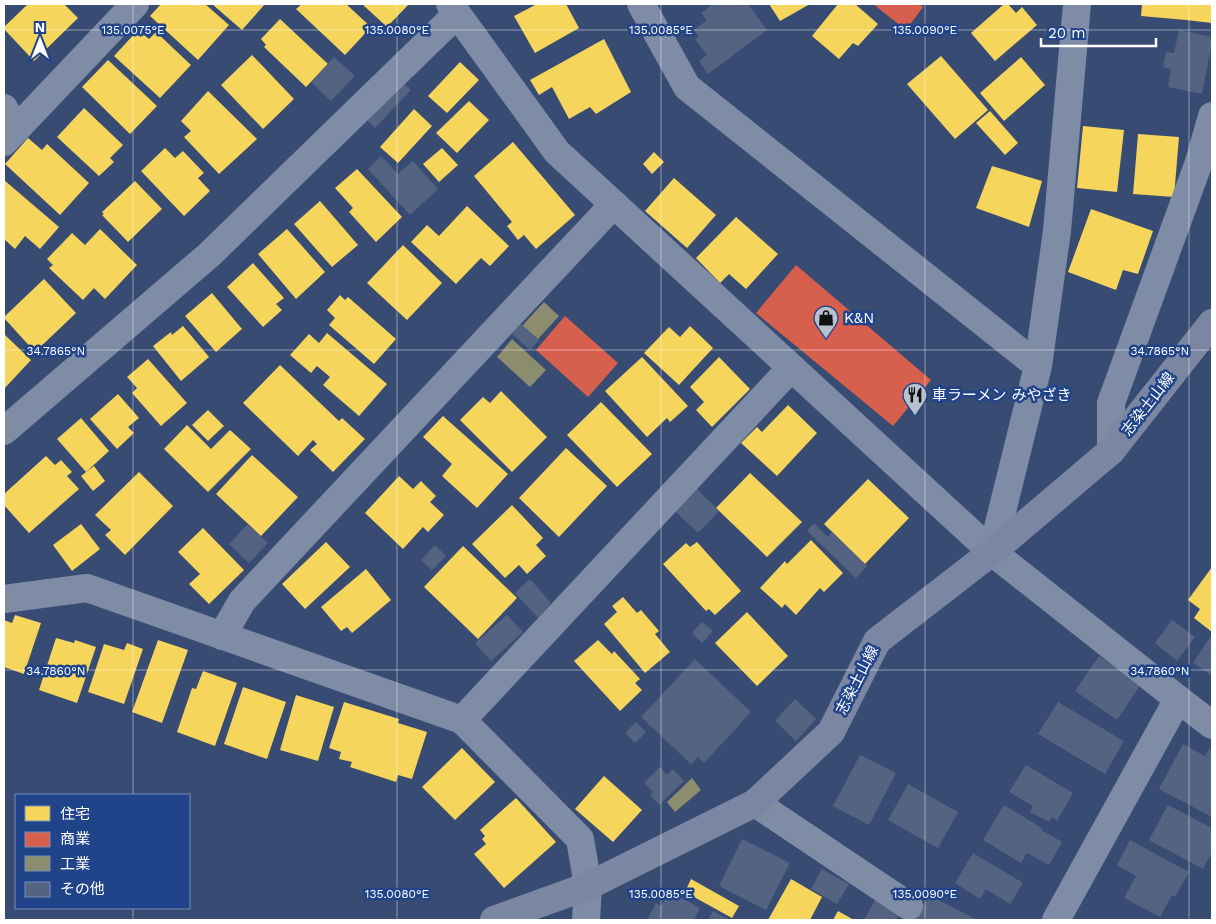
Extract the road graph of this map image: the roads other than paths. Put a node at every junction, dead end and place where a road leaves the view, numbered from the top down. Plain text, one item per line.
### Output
1 (135, 4) edge
2 (641, 4) edge
3 (1077, 4) edge
4 (453, 9) edge
5 (1212, 116) edge
6 (8, 127) edge
7 (614, 204) junction
8 (1212, 323) edge
9 (1038, 366) junction
10 (790, 368) junction
11 (4, 432) edge
12 (1111, 451) junction
13 (992, 552) junction
14 (4, 599) edge
15 (222, 636) junction
16 (1178, 699) junction
17 (462, 720) junction
18 (1212, 725) edge
19 (755, 803) junction
20 (588, 886) junction
21 (909, 906) dead end
22 (494, 920) edge
23 (586, 920) edge
24 (1056, 920) edge

1 - 6 street
2 - 9 street
3 - 9 street
4 - 7 street
4 - 11 street
5 - 12 street
7 - 10 street
7 - 15 street
8 - 12 main road, 志染土山線
9 - 13 street
10 - 13 street
10 - 17 street
12 - 13 main road, 志染土山線
13 - 16 street
13 - 19 main road, 志染土山線
14 - 15 street
15 - 17 street
16 - 18 street
16 - 24 street
17 - 20 street
19 - 20 main road, 志染土山線
19 - 21 street
20 - 22 main road, 志染土山線
20 - 23 street

